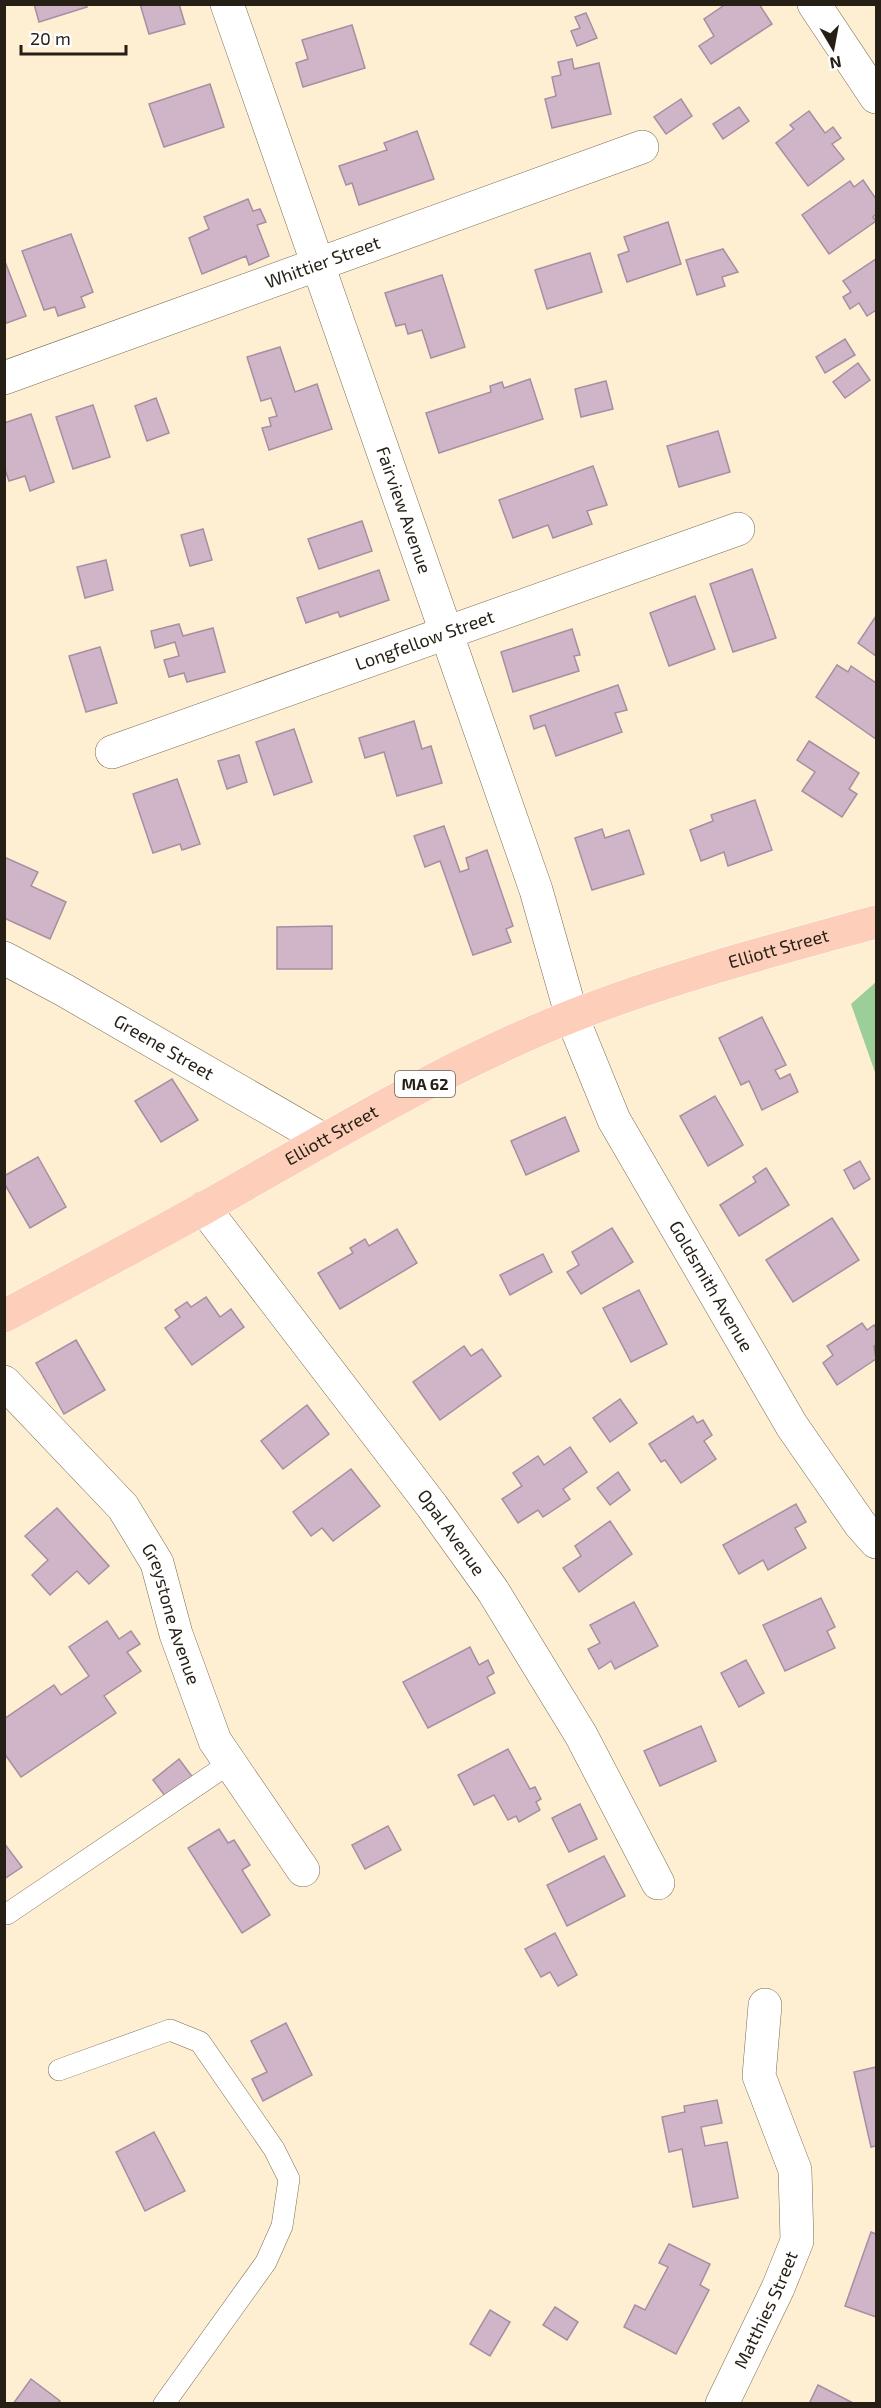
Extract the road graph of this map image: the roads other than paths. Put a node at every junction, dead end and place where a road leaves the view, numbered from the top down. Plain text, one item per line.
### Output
1 (227, 4) edge
2 (814, 4) edge
3 (876, 97) edge
4 (642, 147) dead end
5 (318, 264) junction
6 (4, 378) edge
7 (738, 530) dead end
8 (447, 633) junction
9 (112, 752) dead end
10 (876, 922) edge
11 (4, 958) edge
12 (572, 1017) junction
13 (322, 1139) junction
14 (204, 1208) junction
15 (4, 1316) edge
16 (4, 1382) edge
17 (876, 1542) edge
18 (230, 1763) junction
19 (303, 1870) dead end
20 (658, 1883) dead end
21 (8, 1914) dead end
22 (765, 2006) dead end
23 (59, 2070) dead end
24 (164, 2403) edge
25 (722, 2403) edge

1 - 5 street, Fairview Avenue
2 - 3 street
4 - 5 street, Whittier Street
5 - 6 street, Whittier Street
5 - 8 street, Fairview Avenue
7 - 8 street, Longfellow Street
8 - 9 street, Longfellow Street
8 - 12 street, Fairview Avenue
10 - 12 main road, Elliott Street / MA 62
11 - 13 street, Greene Street
12 - 13 main road, Elliott Street / MA 62
12 - 17 street, Goldsmith Avenue
13 - 14 main road, Elliott Street / MA 62
14 - 15 main road, Elliott Street / MA 62
14 - 20 street, Opal Avenue
16 - 18 street, Greystone Avenue
18 - 19 street, Greystone Avenue
18 - 21 lane
22 - 25 street, Matthies Street
23 - 24 lane

